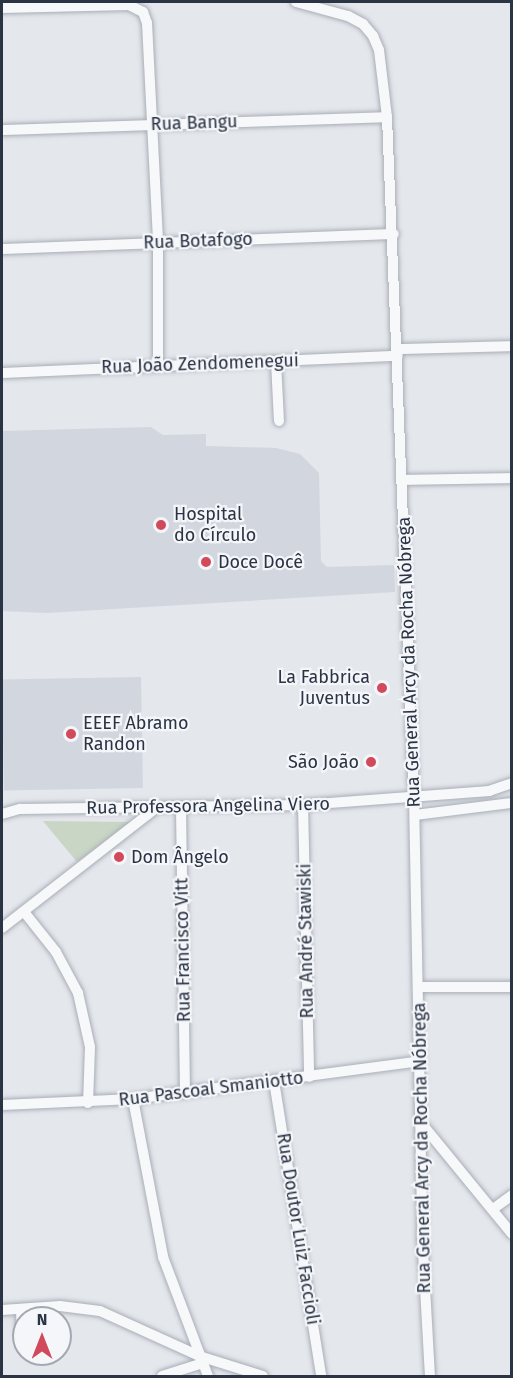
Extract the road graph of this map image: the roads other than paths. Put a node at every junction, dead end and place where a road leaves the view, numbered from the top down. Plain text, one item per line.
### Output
1 (296, 2) edge
2 (2, 8) edge
3 (387, 117) junction
4 (152, 124) junction
5 (2, 130) edge
6 (394, 234) junction
7 (159, 243) junction
8 (2, 249) edge
9 (512, 346) edge
10 (398, 352) junction
11 (276, 362) junction
12 (158, 364) junction
13 (2, 373) edge
14 (279, 421) dead end
15 (512, 478) edge
16 (402, 480) junction
17 (512, 783) edge
18 (489, 791) junction
19 (414, 798) junction
20 (512, 803) edge
21 (303, 805) junction
22 (181, 807) junction
23 (156, 808) junction
24 (493, 808) junction
25 (2, 813) edge
26 (415, 815) junction
27 (25, 913) junction
28 (2, 928) edge
29 (418, 987) junction
30 (512, 987) edge
31 (420, 1061) junction
32 (309, 1077) junction
33 (274, 1081) junction
34 (185, 1093) junction
35 (133, 1099) junction
36 (88, 1103) junction
37 (2, 1104) edge
38 (422, 1124) junction
39 (512, 1195) edge
40 (492, 1209) junction
41 (512, 1234) edge
42 (72, 1308) edge
43 (201, 1359) junction
44 (162, 1377) edge
45 (208, 1377) edge
46 (263, 1377) edge
47 (321, 1377) edge
48 (430, 1377) edge

1 - 3 street, Rua General Arcy da Rocha Nóbrega
2 - 4 street
3 - 4 street, Rua Bangu
3 - 6 street, Rua General Arcy da Rocha Nóbrega
4 - 5 street, Rua Bangu
4 - 7 street
6 - 7 street, Rua Botafogo
6 - 10 street, Rua General Arcy da Rocha Nóbrega
7 - 8 street, Rua Botafogo
7 - 12 street
9 - 10 street, Rua João Zendomenegui
10 - 11 street, Rua João Zendomenegui
10 - 16 street, Rua General Arcy da Rocha Nóbrega
11 - 12 street, Rua João Zendomenegui
11 - 14 street
12 - 13 street, Rua João Zendomenegui
15 - 16 street
16 - 19 street, Rua General Arcy da Rocha Nóbrega
17 - 18 street, Rua Professora Angelina Viero
18 - 19 street, Rua Professora Angelina Viero
18 - 24 street
19 - 21 street, Rua Professora Angelina Viero
19 - 26 street, Rua General Arcy da Rocha Nóbrega
20 - 24 street
21 - 22 street, Rua Professora Angelina Viero
21 - 32 street, Rua André Stawiski
22 - 23 street, Rua Professora Angelina Viero
22 - 34 street, Rua Francisco Vitt
23 - 25 street, Rua Professora Angelina Viero
23 - 27 street
24 - 26 street
26 - 29 street, Rua General Arcy da Rocha Nóbrega
27 - 28 street
27 - 36 street
29 - 30 street
29 - 31 street, Rua General Arcy da Rocha Nóbrega
31 - 32 street, Rua Pascoal Smaniotto
31 - 38 street, Rua General Arcy da Rocha Nóbrega
32 - 33 street, Rua Pascoal Smaniotto
33 - 34 street, Rua Pascoal Smaniotto
33 - 47 street, Rua Doutor Luiz Faccioli
34 - 35 street, Rua Pascoal Smaniotto
35 - 36 street, Rua Pascoal Smaniotto
35 - 43 street
36 - 37 street, Rua Pascoal Smaniotto
38 - 40 street
38 - 48 street, Rua General Arcy da Rocha Nóbrega
39 - 40 street
40 - 41 street
42 - 43 street
43 - 44 street
43 - 45 street
43 - 46 street

